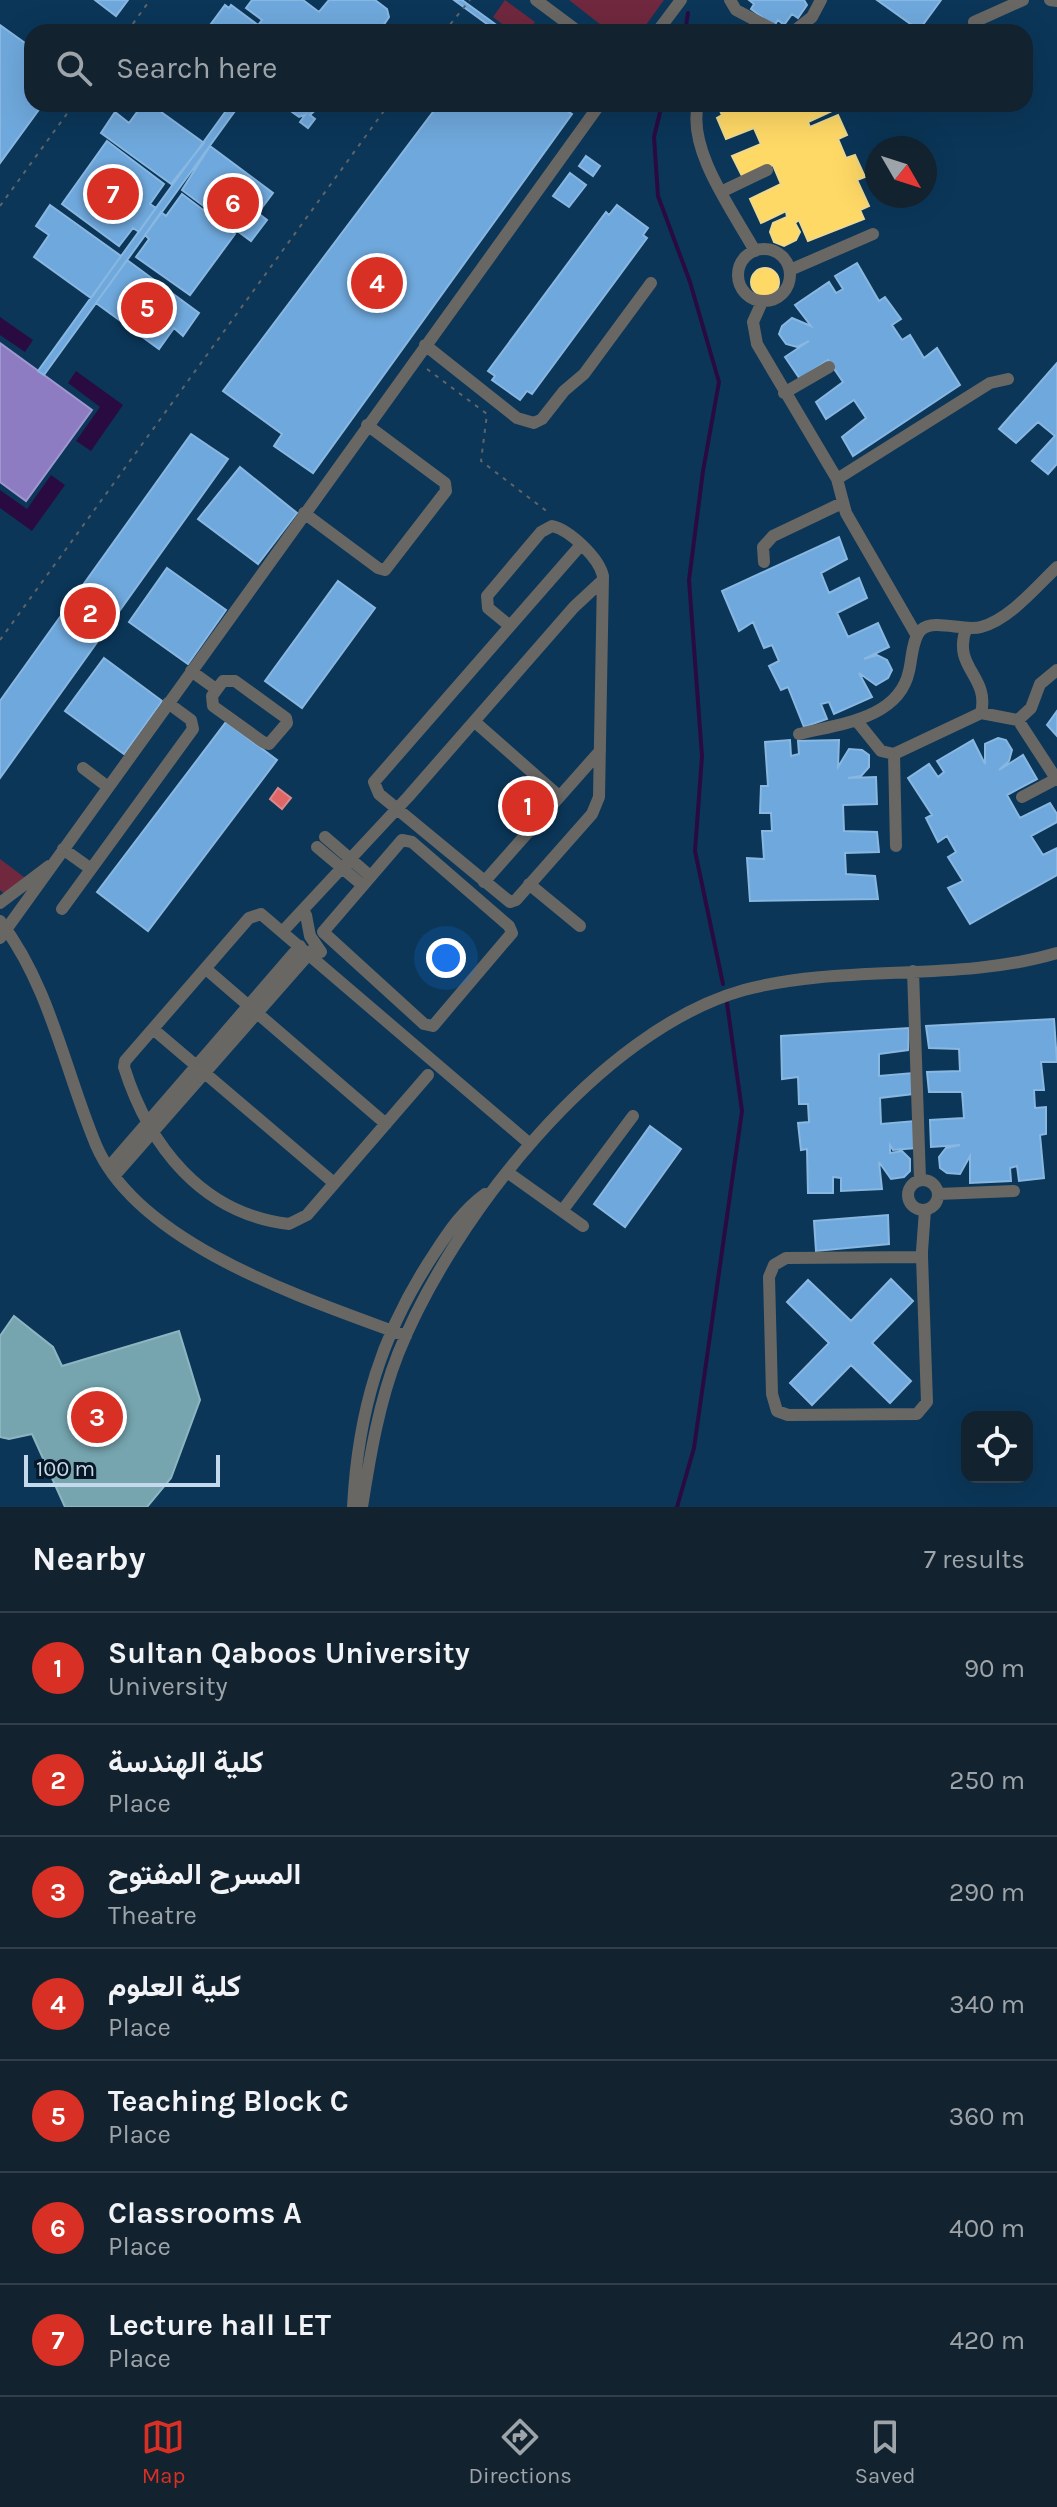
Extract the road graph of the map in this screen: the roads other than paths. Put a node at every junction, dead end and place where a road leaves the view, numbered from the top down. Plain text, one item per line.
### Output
1 (536, 0) edge
2 (672, 0) edge
3 (681, 0) edge
4 (730, 0) edge
5 (821, 0) edge
6 (1020, 0) edge
7 (1050, 0) edge
8 (1057, 1) edge
9 (974, 22) dead end
10 (568, 24) edge
11 (655, 24) edge
12 (663, 24) edge
13 (763, 24) edge
14 (803, 24) edge
15 (594, 112) edge
16 (696, 112) edge
17 (767, 170) dead end
18 (723, 191) junction
19 (873, 234) dead end
20 (755, 251) junction
21 (790, 270) junction
22 (651, 283) dead end
23 (762, 302) junction
24 (425, 345) junction
25 (829, 367) dead end
26 (1008, 379) dead end
27 (784, 393) junction
28 (367, 425) junction
29 (837, 479) junction
30 (842, 503) junction
31 (304, 513) junction
32 (580, 546) junction
33 (764, 562) dead end
34 (1057, 567) edge
35 (602, 581) junction
36 (510, 626) junction
37 (966, 629) junction
38 (917, 636) junction
39 (1057, 670) edge
40 (191, 671) junction
41 (216, 689) junction
42 (168, 703) junction
43 (981, 713) junction
44 (856, 720) junction
45 (1018, 720) junction
46 (475, 722) junction
47 (799, 734) dead end
48 (600, 751) junction
49 (894, 754) junction
50 (83, 768) dead end
51 (1056, 780) edge
52 (108, 787) junction
53 (559, 796) junction
54 (1022, 797) dead end
55 (397, 809) junction
56 (321, 842) dead end
57 (896, 846) dead end
58 (63, 849) junction
59 (346, 863) junction
60 (52, 865) junction
61 (91, 869) junction
62 (365, 879) junction
63 (329, 882) junction
64 (484, 882) junction
65 (529, 884) junction
66 (0, 903) edge
67 (62, 909) dead end
68 (306, 915) junction
69 (580, 926) dead end
70 (2, 930) edge
71 (286, 934) junction
72 (308, 948) junction
73 (1057, 953) edge
74 (206, 969) junction
75 (913, 971) junction
76 (253, 1009) junction
77 (153, 1029) junction
78 (200, 1069) junction
79 (428, 1075) dead end
80 (633, 1116) dead end
81 (386, 1124) junction
82 (148, 1129) junction
83 (530, 1144) junction
84 (112, 1171) junction
85 (507, 1172) junction
86 (920, 1179) junction
87 (334, 1183) junction
88 (494, 1187) junction
89 (1014, 1191) dead end
90 (938, 1194) junction
91 (925, 1210) junction
92 (562, 1211) junction
93 (583, 1226) dead end
94 (922, 1257) junction
95 (356, 1317) junction
96 (395, 1317) junction
97 (391, 1331) junction
98 (406, 1336) junction
99 (385, 1348) junction
100 (353, 1507) edge
101 (362, 1507) edge

1 - 10 lane
2 - 11 lane
3 - 12 lane
4 - 13 lane
5 - 14 lane
6 - 9 lane
7 - 8 lane
15 - 24 lane
16 - 18 lane
17 - 18 lane
18 - 20 lane
19 - 21 lane
20 - 21 lane
20 - 23 lane
21 - 23 lane
22 - 24 lane
23 - 27 lane
24 - 28 lane
25 - 27 lane
26 - 29 lane
27 - 29 lane
28 - 31 lane
28 - 31 lane
29 - 30 lane
30 - 33 lane
30 - 38 lane
31 - 40 lane
32 - 35 lane
32 - 36 lane
32 - 36 lane
34 - 37 lane
35 - 46 lane
35 - 48 lane
36 - 55 lane
37 - 38 lane
37 - 43 lane
38 - 44 lane
39 - 45 lane
40 - 41 lane
40 - 42 lane
41 - 41 lane
42 - 52 lane
42 - 61 lane
43 - 45 lane
43 - 49 lane
44 - 47 lane
44 - 49 lane
45 - 51 lane
46 - 53 lane
46 - 55 lane
48 - 53 lane
48 - 65 lane
49 - 57 lane
50 - 52 lane
51 - 54 lane
52 - 58 lane
53 - 64 lane
55 - 59 lane
55 - 64 lane
56 - 59 lane
58 - 60 lane
58 - 61 lane
59 - 62 lane
59 - 63 lane
60 - 66 lane
60 - 70 lane
61 - 67 lane
62 - 62 lane
63 - 68 lane
63 - 71 lane
64 - 65 lane
65 - 69 lane
68 - 71 lane
68 - 72 lane
70 - 84 lane
71 - 72 lane
71 - 74 lane
72 - 76 lane
72 - 83 lane
73 - 75 lane
74 - 76 lane
74 - 77 lane
75 - 83 lane
75 - 86 lane
76 - 78 lane
76 - 81 lane
77 - 78 lane
77 - 82 lane
78 - 82 lane
78 - 87 lane
79 - 81 lane
80 - 92 lane
81 - 87 lane
82 - 84 lane
82 - 87 lane
83 - 85 lane
84 - 95 lane
85 - 88 lane
85 - 92 lane
86 - 90 lane
86 - 91 lane
88 - 96 lane
88 - 98 lane
89 - 90 lane
90 - 91 lane
91 - 94 lane
92 - 93 lane
94 - 94 lane
95 - 96 lane
95 - 97 lane
95 - 99 lane
96 - 97 lane
97 - 98 lane
97 - 99 lane
98 - 101 lane
99 - 100 lane

